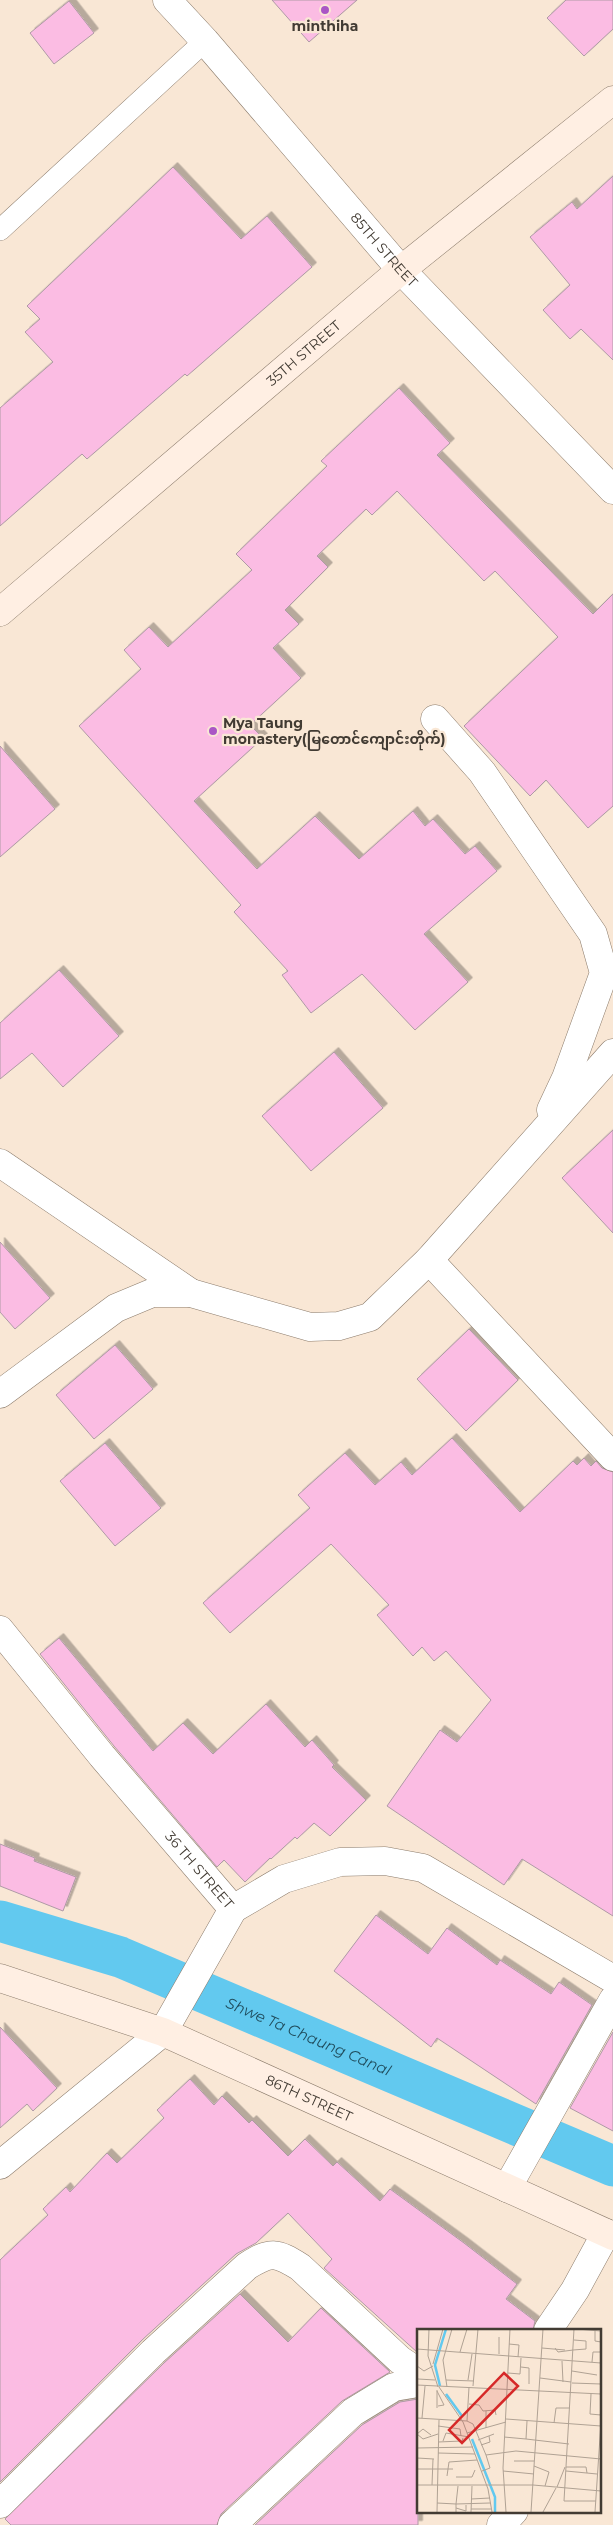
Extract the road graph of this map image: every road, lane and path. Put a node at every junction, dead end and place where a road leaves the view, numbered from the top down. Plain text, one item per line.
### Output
1 (167, 0) edge
2 (205, 41) junction
3 (613, 100) edge
4 (0, 230) edge
5 (401, 270) junction
6 (613, 490) edge
7 (0, 612) edge
8 (436, 719) dead end
9 (613, 1053) edge
10 (0, 1163) edge
11 (492, 1192) junction
12 (430, 1260) junction
13 (191, 1293) junction
14 (0, 1394) edge
15 (613, 1457) edge
16 (0, 1630) edge
17 (233, 1909) junction
18 (0, 1978) edge
19 (613, 1979) edge
20 (613, 2000) edge
21 (163, 2032) junction
22 (0, 2165) edge
23 (507, 2188) junction
24 (610, 2235) edge
25 (549, 2329) edge
26 (417, 2371) edge
27 (417, 2383) edge
28 (0, 2504) edge
29 (513, 2512) edge
30 (232, 2525) edge
31 (501, 2525) edge

1 - 2 street, 85TH STREET
2 - 4 lane
2 - 5 street, 85TH STREET
3 - 5 main road, 35TH STREET
5 - 6 street, 85TH STREET
5 - 7 main road, 35TH STREET
8 - 11 street
9 - 11 street
10 - 13 street
11 - 12 street
12 - 13 street
12 - 15 street
13 - 14 street
16 - 17 street, 36 TH STREET
17 - 19 street
17 - 21 street, 36 TH STREET
18 - 21 main road, 86TH STREET
20 - 23 street
21 - 22 street, 36 TH STREET
21 - 23 main road, 86TH STREET
23 - 24 main road, 86TH STREET
24 - 25 street
26 - 28 street
27 - 30 street
29 - 31 street

